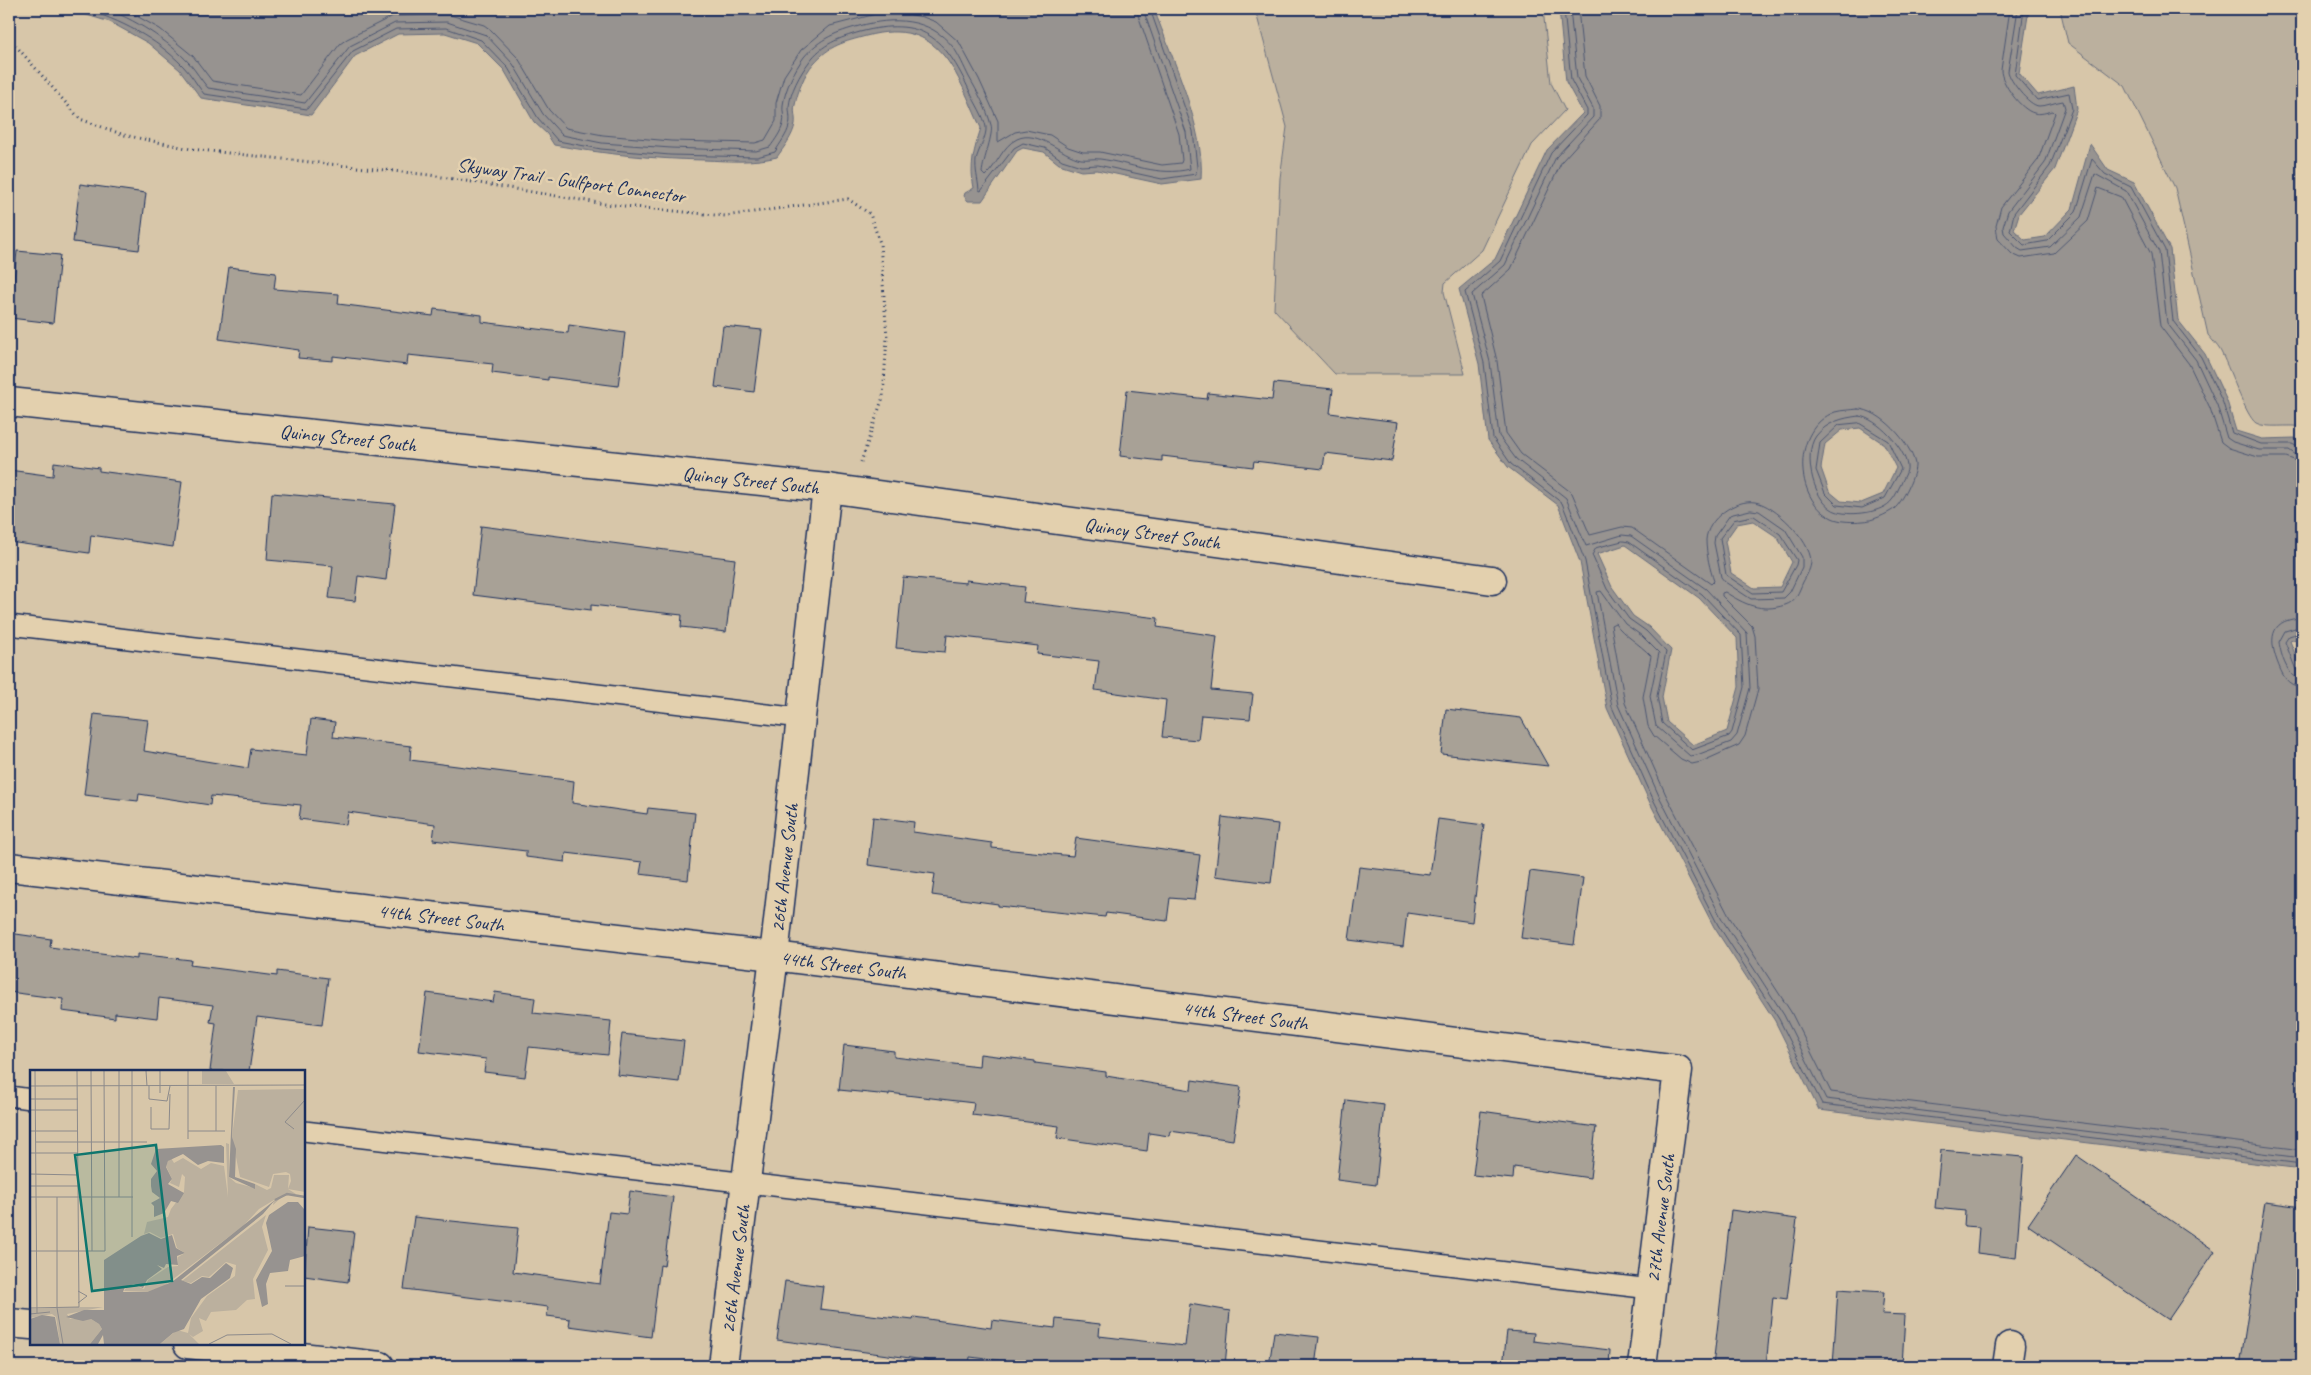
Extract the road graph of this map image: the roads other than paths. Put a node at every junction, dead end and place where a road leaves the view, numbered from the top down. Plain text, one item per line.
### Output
1 (9, 402) edge
2 (827, 488) junction
3 (1492, 580) dead end
4 (9, 625) edge
5 (800, 718) junction
6 (9, 867) edge
7 (774, 956) junction
8 (1678, 1070) joint
9 (9, 1096) edge
10 (30, 1099) edge
11 (305, 1130) edge
12 (746, 1182) junction
13 (1651, 1289) junction
14 (9, 1323) edge
15 (30, 1325) edge
16 (196, 1345) edge
17 (340, 1364) edge
18 (380, 1366) edge
19 (723, 1366) edge
20 (1642, 1366) edge

1 - 2 street, Quincy Street South
2 - 3 street, Quincy Street South
2 - 5 street, 26th Avenue South
4 - 5 lane
5 - 7 street, 26th Avenue South
6 - 7 street, 44th Street South
7 - 8 street, 44th Street South
7 - 12 street, 26th Avenue South
8 - 13 street, 27th Avenue South
9 - 10 lane
11 - 12 lane
12 - 13 lane
12 - 19 street, 26th Avenue South
13 - 20 street, 27th Avenue South
14 - 15 street
16 - 17 street
17 - 18 street

